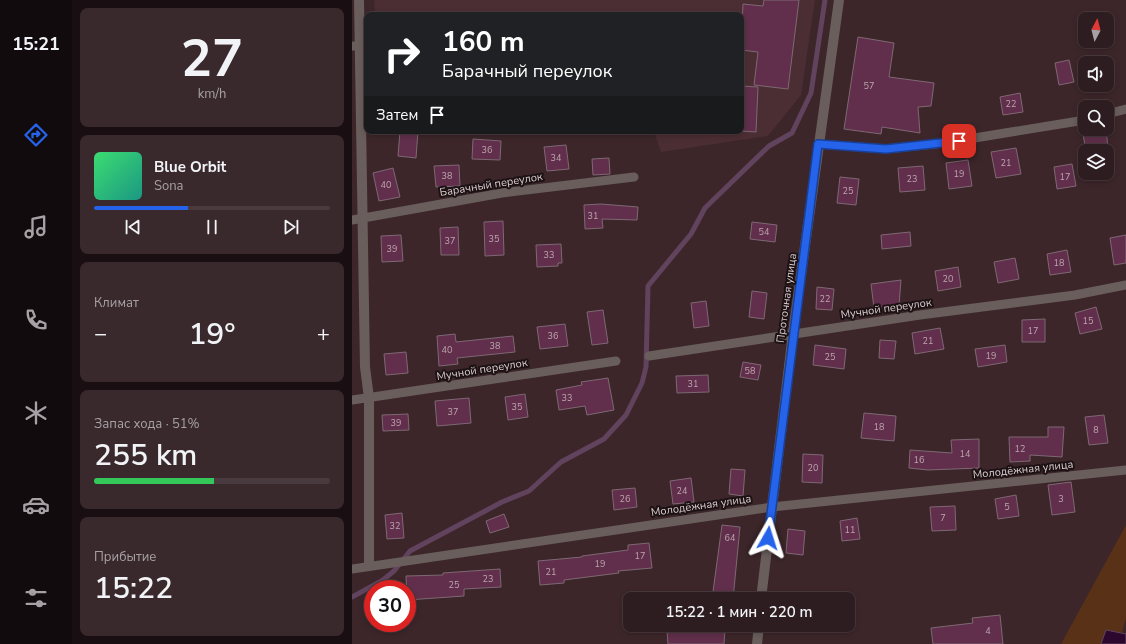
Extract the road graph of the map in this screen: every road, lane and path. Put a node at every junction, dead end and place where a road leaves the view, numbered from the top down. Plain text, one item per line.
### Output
1 (359, 0) edge
2 (839, 0) edge
3 (355, 46) edge
4 (1126, 109) edge
5 (1114, 112) edge
6 (1078, 121) edge
7 (818, 144) junction
8 (634, 177) dead end
9 (362, 218) junction
10 (352, 220) edge
11 (1126, 285) edge
12 (793, 333) junction
13 (649, 356) dead end
14 (616, 361) dead end
15 (369, 398) junction
16 (352, 400) edge
17 (1126, 470) edge
18 (772, 507) junction
19 (369, 566) junction
20 (352, 569) edge
21 (763, 592) edge
22 (758, 632) edge
23 (757, 644) edge

1 - 3 street
2 - 7 street, Проточная улица
3 - 9 street
4 - 5 lane
6 - 7 lane
7 - 12 street, Проточная улица
8 - 9 lane, Барачный переулок
9 - 10 lane, Барачный переулок
9 - 15 street
11 - 12 lane, Мучной переулок
12 - 13 lane, Мучной переулок
12 - 18 street, Проточная улица
14 - 15 lane, Мучной переулок
15 - 16 lane, Мучной переулок
15 - 19 street
17 - 18 lane, Молодёжная улица
18 - 19 lane, Молодёжная улица
18 - 21 street, Проточная улица
19 - 20 lane, Молодёжная улица
22 - 23 street

